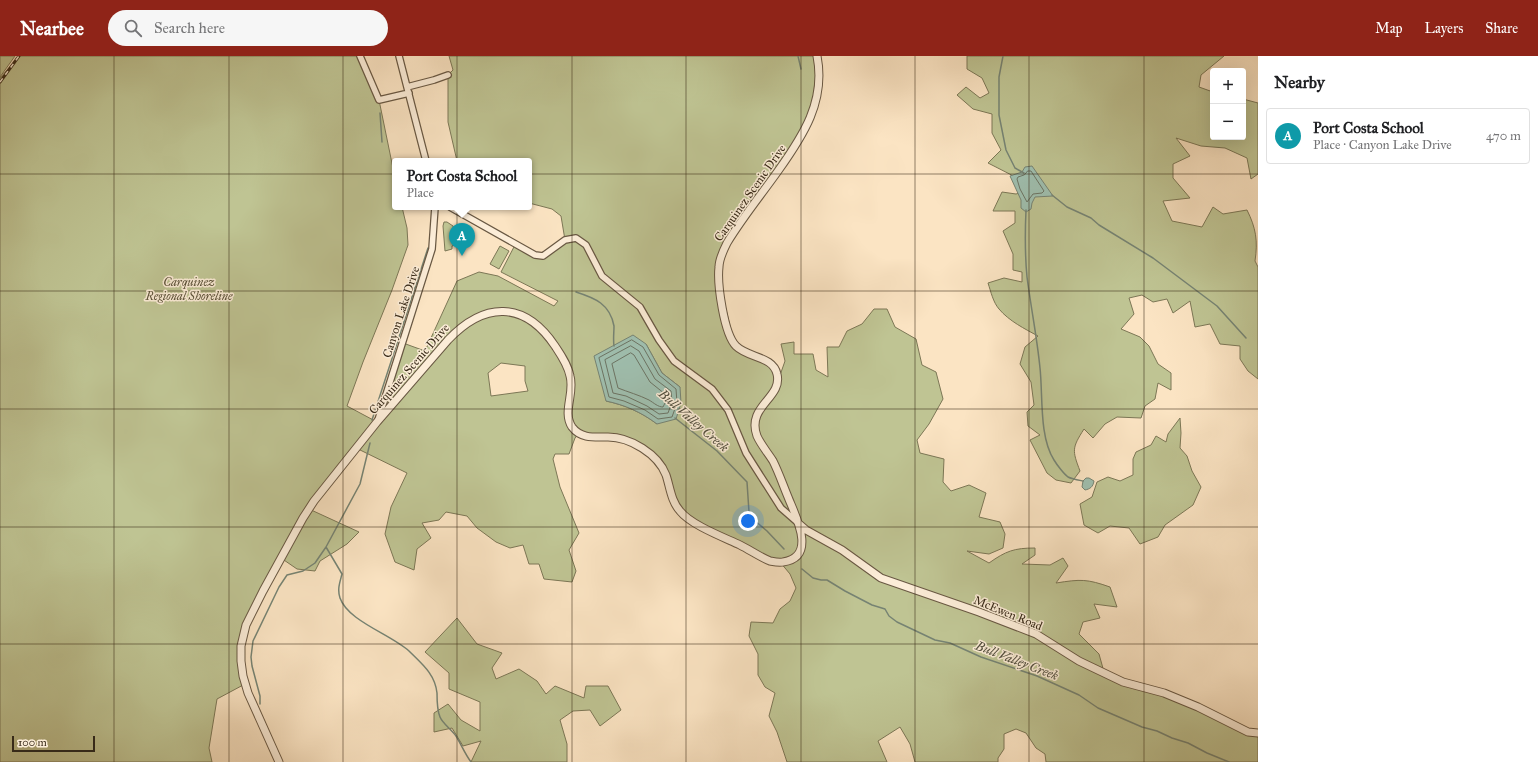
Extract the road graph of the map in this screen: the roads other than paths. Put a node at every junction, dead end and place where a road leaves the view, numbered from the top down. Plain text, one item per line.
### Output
1 (360, 56) edge
2 (399, 56) edge
3 (817, 56) edge
4 (448, 75) dead end
5 (408, 90) junction
6 (425, 158) edge
7 (435, 210) edge
8 (455, 210) edge
9 (377, 422) junction
10 (799, 524) junction
11 (1258, 733) edge
12 (279, 762) edge

1 - 5 street
2 - 5 street
3 - 10 street, Carquinez Scenic Drive
4 - 5 street
5 - 6 street
7 - 9 street, Canyon Lake Drive
8 - 10 street
9 - 10 street, Carquinez Scenic Drive
9 - 12 street, Carquinez Scenic Drive
10 - 11 street, McEwen Road

